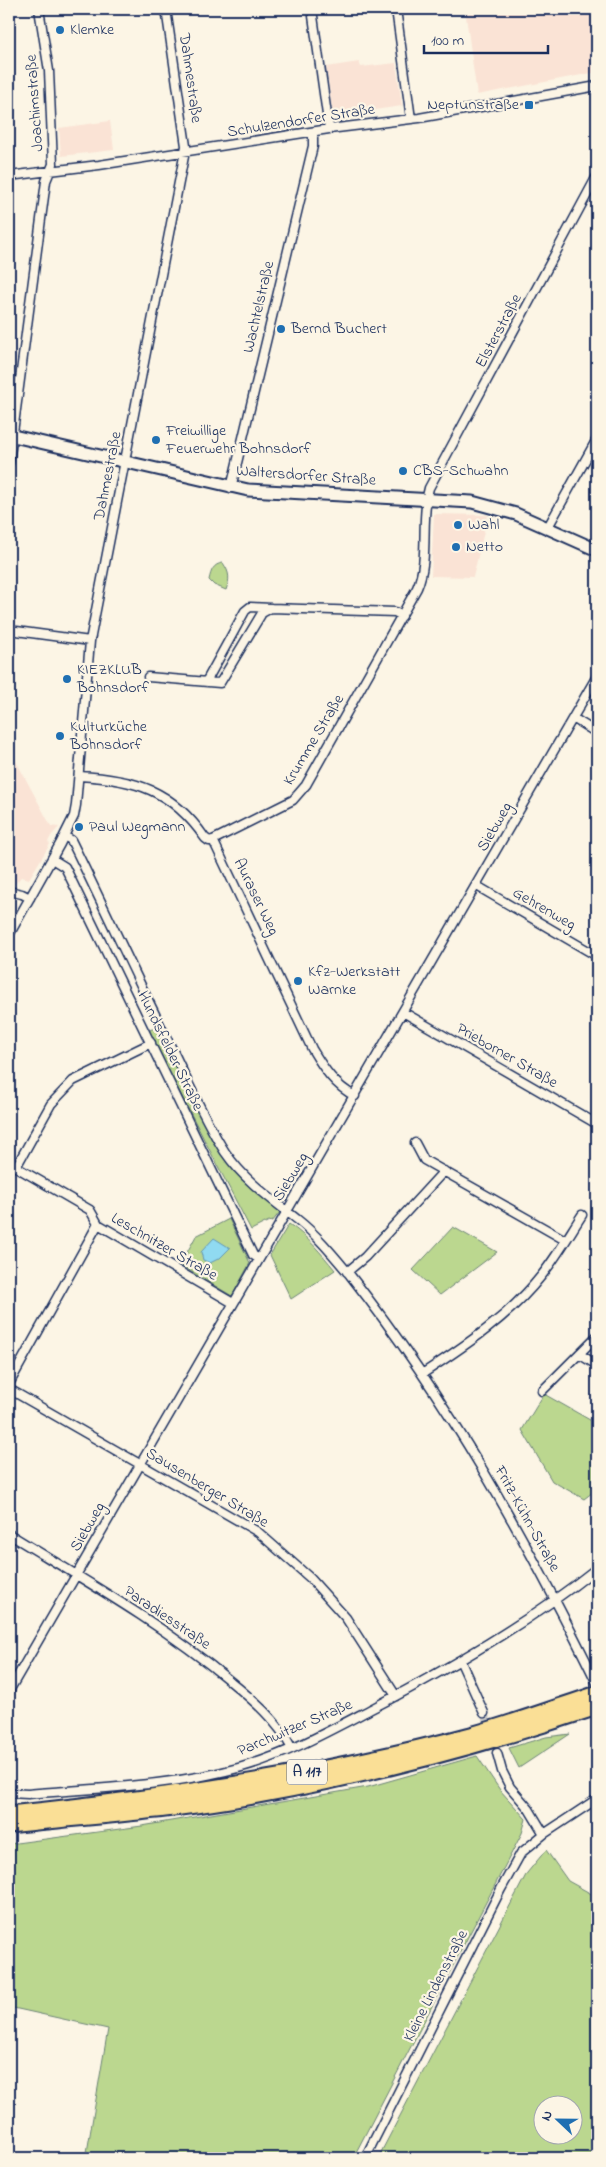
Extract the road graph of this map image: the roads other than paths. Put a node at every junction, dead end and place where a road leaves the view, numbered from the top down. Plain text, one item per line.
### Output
1 (39, 9) edge
2 (166, 9) edge
3 (312, 9) edge
4 (396, 9) edge
5 (597, 86) edge
6 (410, 119) junction
7 (329, 130) junction
8 (313, 132) junction
9 (185, 153) junction
10 (50, 171) junction
11 (9, 176) edge
12 (597, 176) edge
13 (11, 435) edge
14 (597, 439) edge
15 (9, 462) edge
16 (125, 463) junction
17 (231, 488) junction
18 (426, 499) junction
19 (548, 527) junction
20 (597, 550) edge
21 (271, 608) junction
22 (402, 616) junction
23 (9, 630) edge
24 (90, 641) junction
25 (597, 676) edge
26 (148, 677) dead end
27 (206, 682) junction
28 (573, 718) junction
29 (597, 733) edge
30 (79, 776) junction
31 (64, 836) junction
32 (213, 840) junction
33 (52, 859) junction
34 (477, 886) junction
35 (9, 891) edge
36 (30, 898) junction
37 (9, 935) edge
38 (597, 956) edge
39 (403, 1012) junction
40 (151, 1043) junction
41 (355, 1096) junction
42 (597, 1124) edge
43 (415, 1143) dead end
44 (12, 1165) edge
45 (444, 1171) junction
46 (286, 1212) junction
47 (582, 1215) dead end
48 (98, 1224) junction
49 (565, 1240) junction
50 (259, 1259) junction
51 (347, 1272) junction
52 (233, 1303) junction
53 (597, 1336) edge
54 (579, 1354) junction
55 (597, 1365) edge
56 (422, 1374) junction
57 (9, 1384) edge
58 (9, 1389) edge
59 (542, 1392) dead end
60 (140, 1464) junction
61 (9, 1534) edge
62 (597, 1568) edge
63 (76, 1575) junction
64 (556, 1599) junction
65 (460, 1660) junction
66 (597, 1683) edge
67 (9, 1691) edge
68 (597, 1694) edge
69 (396, 1696) junction
70 (597, 1707) edge
71 (484, 1713) tunnel mouth
72 (291, 1747) junction
73 (497, 1753) tunnel mouth
74 (9, 1793) edge
75 (597, 1800) edge
76 (9, 1814) edge
77 (9, 1825) edge
78 (544, 1834) junction
79 (364, 2158) edge

1 - 10 street, Joachimstraße
2 - 9 street, Dahmestraße
3 - 7 street
4 - 6 street
5 - 6 street, Schulzendorfer Straße
6 - 7 street, Schulzendorfer Straße
7 - 8 street, Schulzendorfer Straße
8 - 9 street, Schulzendorfer Straße
8 - 17 street, Wachtelstraße
9 - 10 street, Schulzendorfer Straße
9 - 16 street, Dahmestraße
10 - 11 street, Schulzendorfer Straße
10 - 13 street, Joachimstraße
12 - 18 street, Elsterstraße
13 - 15 street, Joachimstraße
13 - 16 street, Waltersdorfer Straße
14 - 19 street
16 - 17 street, Waltersdorfer Straße
16 - 24 street, Dahmestraße
17 - 18 street, Waltersdorfer Straße
18 - 19 street, Waltersdorfer Straße
18 - 22 street, Krumme Straße
19 - 20 street, Waltersdorfer Straße
21 - 22 street
21 - 27 street
21 - 27 street
22 - 32 street, Krumme Straße
23 - 24 street
24 - 30 street, Dahmestraße
25 - 28 street, Siebweg
26 - 27 street
28 - 29 street
28 - 34 street, Siebweg
30 - 31 street, Dahmestraße
30 - 32 street, Auraser Weg
31 - 33 street, Dahmestraße
31 - 46 street, Hundsfelder Straße
32 - 41 street, Auraser Weg
33 - 36 street, Dahmestraße
33 - 40 street, Hundsfelder Straße
34 - 38 street, Gehrenweg
34 - 39 street, Siebweg
35 - 36 street
36 - 37 street, Dahmestraße
39 - 41 street, Siebweg
39 - 42 street, Prieborner Straße
40 - 44 street
40 - 50 street, Hundsfelder Straße
41 - 46 street, Siebweg
43 - 45 street
44 - 48 street, Leschnitzer Straße
45 - 49 street
45 - 51 street
46 - 50 street, Siebweg
46 - 51 street, Fritz-Kühn-Straße
47 - 49 street
48 - 52 street, Leschnitzer Straße
48 - 57 street
49 - 56 street
50 - 52 street, Siebweg
51 - 56 street, Fritz-Kühn-Straße
52 - 60 street, Siebweg
53 - 54 street
54 - 55 street
54 - 59 street
56 - 64 street, Fritz-Kühn-Straße
58 - 60 street, Sausenberger Straße
60 - 63 street, Siebweg
60 - 69 street, Sausenberger Straße
61 - 63 street, Paradiesstraße
62 - 64 street, Parchwitzer Straße
63 - 67 street, Siebweg
63 - 72 street, Paradiesstraße
64 - 65 street, Parchwitzer Straße
64 - 66 street, Fritz-Kühn-Straße
65 - 69 street, Parchwitzer Straße
65 - 71 street
68 - 76 highway, A 117
69 - 72 street, Parchwitzer Straße
70 - 77 highway, A 117
72 - 74 street, Parchwitzer Straße
73 - 78 street
75 - 78 street, Kleine Lindenstraße
78 - 79 street, Kleine Lindenstraße

